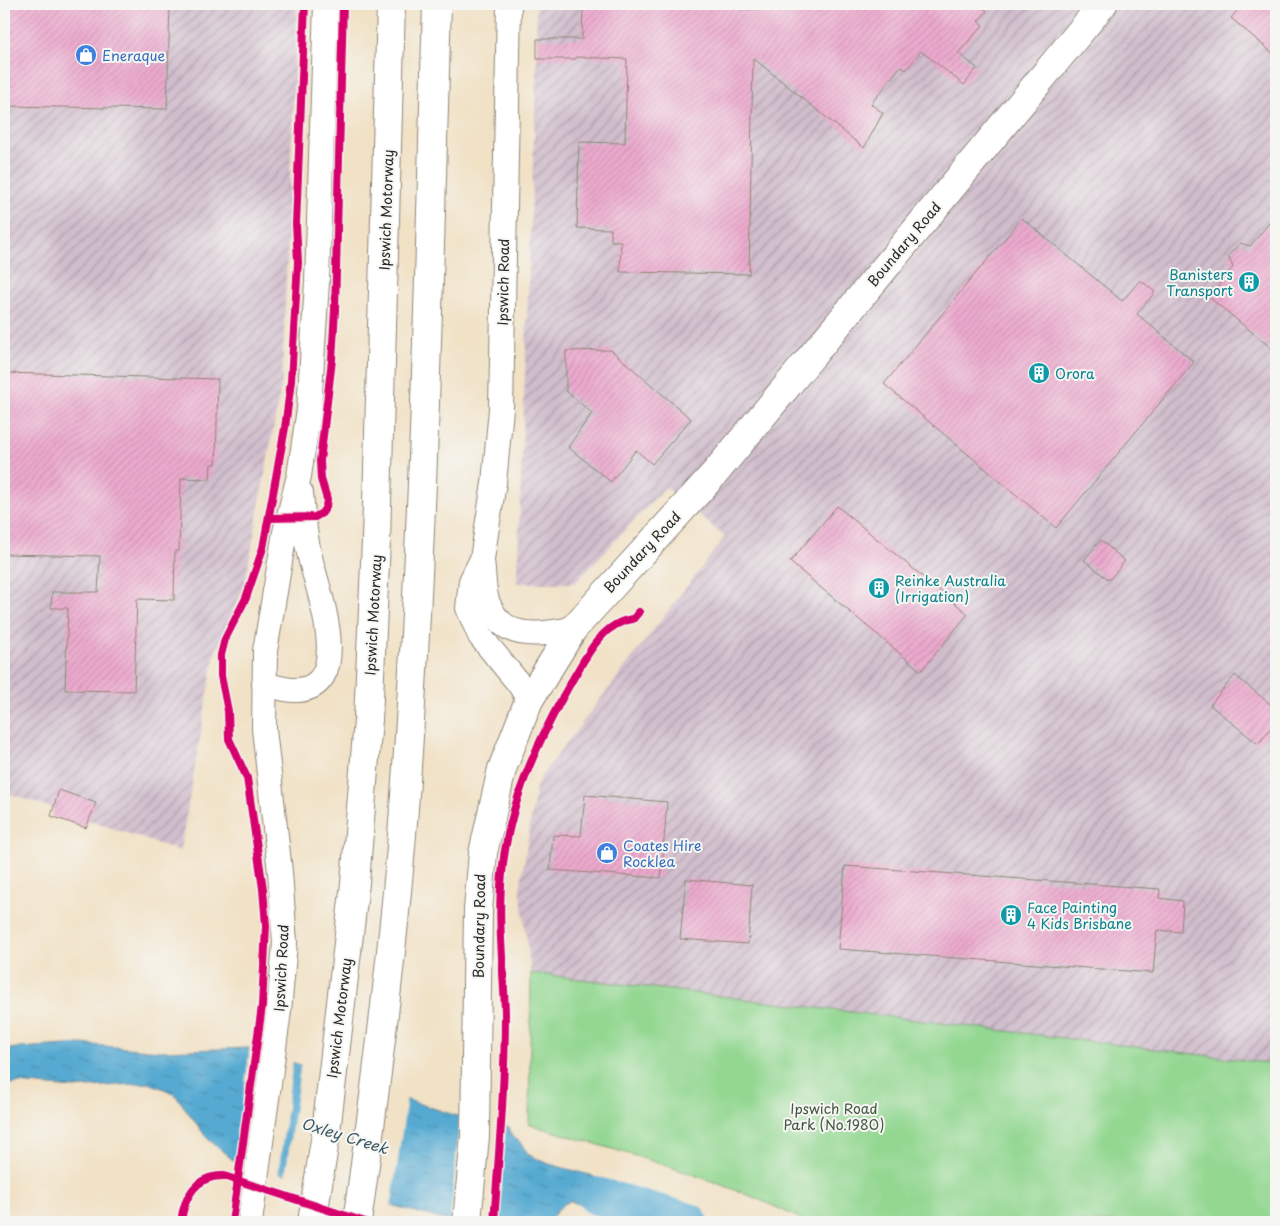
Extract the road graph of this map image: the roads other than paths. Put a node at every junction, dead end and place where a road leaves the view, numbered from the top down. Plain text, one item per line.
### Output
1 (326, 4) edge
2 (391, 4) edge
3 (437, 4) edge
4 (510, 4) edge
5 (1101, 4) edge
6 (299, 476) junction
7 (482, 559) junction
8 (573, 629) junction
9 (264, 684) junction
10 (529, 700) junction
11 (252, 1211) edge
12 (312, 1222) edge
13 (357, 1222) edge
14 (467, 1222) edge

1 - 6 street, Ipswich Road
2 - 12 main road, Ipswich Motorway
3 - 13 main road
4 - 7 street, Ipswich Road
5 - 8 main road, Boundary Road
6 - 9 street, Ipswich Road
6 - 9 street, Ipswich Road
7 - 8 street, Ipswich Road
7 - 10 street, Ipswich Road
8 - 10 main road, Boundary Road
9 - 11 street, Ipswich Road
10 - 14 main road, Boundary Road

